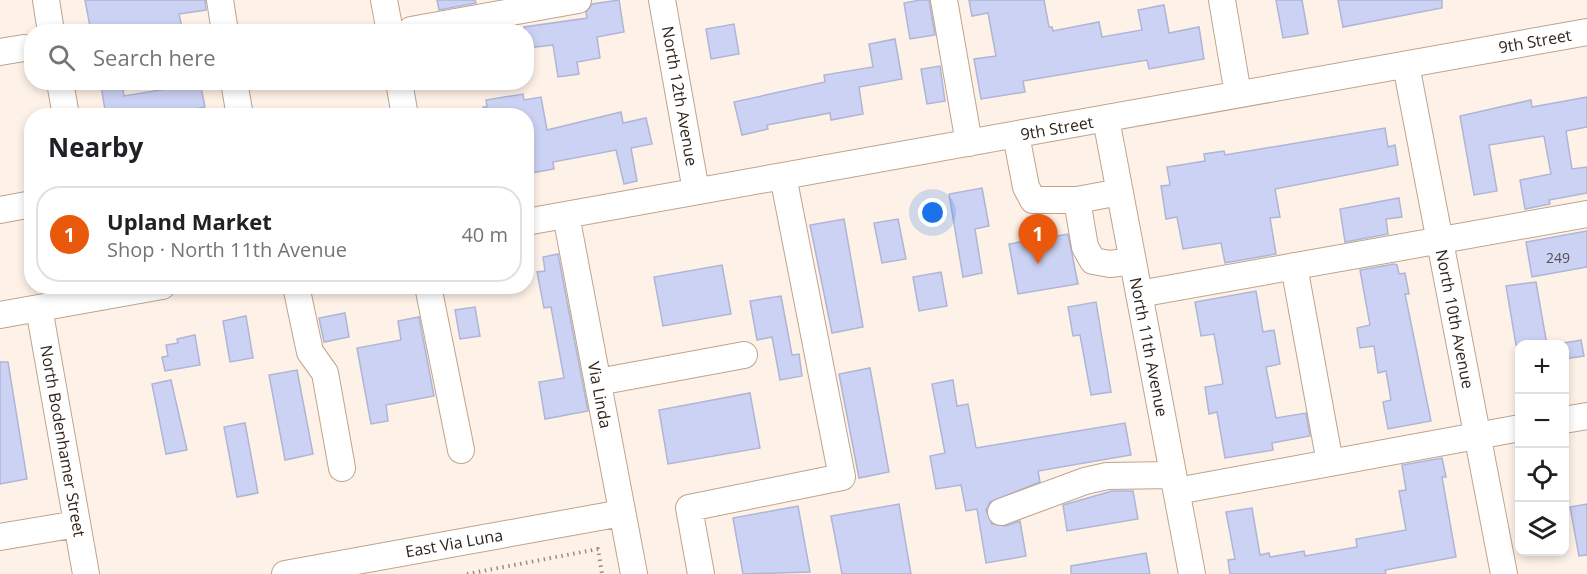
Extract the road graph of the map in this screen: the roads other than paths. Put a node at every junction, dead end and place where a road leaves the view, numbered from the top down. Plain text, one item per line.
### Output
1 (46, 0) edge
2 (220, 0) edge
3 (384, 0) edge
4 (578, 0) edge
5 (663, 0) edge
6 (944, 0) edge
7 (1222, 0) edge
8 (50, 24) edge
9 (224, 24) edge
10 (396, 24) edge
11 (440, 24) edge
12 (1587, 32) edge
13 (1406, 65) junction
14 (61, 90) edge
15 (235, 90) edge
16 (400, 90) edge
17 (1238, 94) junction
18 (65, 108) edge
19 (239, 108) edge
20 (404, 108) edge
21 (1106, 119) junction
22 (1016, 135) junction
23 (969, 143) junction
24 (783, 176) junction
25 (696, 191) junction
26 (1120, 192) junction
27 (1077, 200) junction
28 (24, 206) edge
29 (0, 210) edge
30 (1587, 214) edge
31 (566, 215) junction
32 (534, 221) edge
33 (1440, 240) junction
34 (1133, 261) junction
35 (1294, 266) junction
36 (89, 294) edge
37 (298, 294) edge
38 (430, 294) edge
39 (1139, 294) junction
40 (39, 308) junction
41 (0, 315) edge
42 (744, 355) dead end
43 (598, 382) junction
44 (1587, 416) edge
45 (1569, 419) edge
46 (1515, 429) edge
47 (1477, 436) junction
48 (461, 450) dead end
49 (1330, 462) junction
50 (342, 468) dead end
51 (1175, 483) junction
52 (1001, 512) dead end
53 (622, 513) junction
54 (77, 524) junction
55 (0, 537) edge
56 (86, 574) edge
57 (285, 574) edge
58 (634, 574) edge
59 (701, 574) edge
60 (1192, 574) edge
61 (1504, 574) edge

1 - 8 street
2 - 9 street
3 - 10 street
4 - 11 street
5 - 25 street, North 12th Avenue
6 - 23 street
7 - 17 street
12 - 13 street, 9th Street
13 - 17 street, 9th Street
13 - 33 street, North 10th Avenue
14 - 18 street
15 - 19 street
16 - 20 street
17 - 21 street, 9th Street
21 - 22 street, 9th Street
21 - 26 street, North 11th Avenue
22 - 23 street, 9th Street
22 - 27 street
23 - 24 street, 9th Street
24 - 25 street, 9th Street
24 - 59 street
25 - 31 street, 9th Street
26 - 27 street
26 - 34 street, North 11th Avenue
27 - 34 street
28 - 29 street
30 - 33 street
31 - 32 street, 9th Street
31 - 43 street, Via Linda
33 - 35 street
33 - 47 street, North 10th Avenue
34 - 39 street, North 11th Avenue
35 - 39 street
35 - 49 street
36 - 40 street
37 - 50 street
38 - 48 street
39 - 51 street, North 11th Avenue
40 - 41 street
40 - 54 street, North Bodenhamer Street
42 - 43 street
43 - 53 street, Via Linda
44 - 45 street
46 - 47 street
47 - 49 street
47 - 61 street, North 10th Avenue
49 - 51 street
51 - 52 street
51 - 60 street, North 11th Avenue
53 - 57 street, East Via Luna
53 - 58 street, Via Linda
54 - 55 street
54 - 56 street, North Bodenhamer Street

